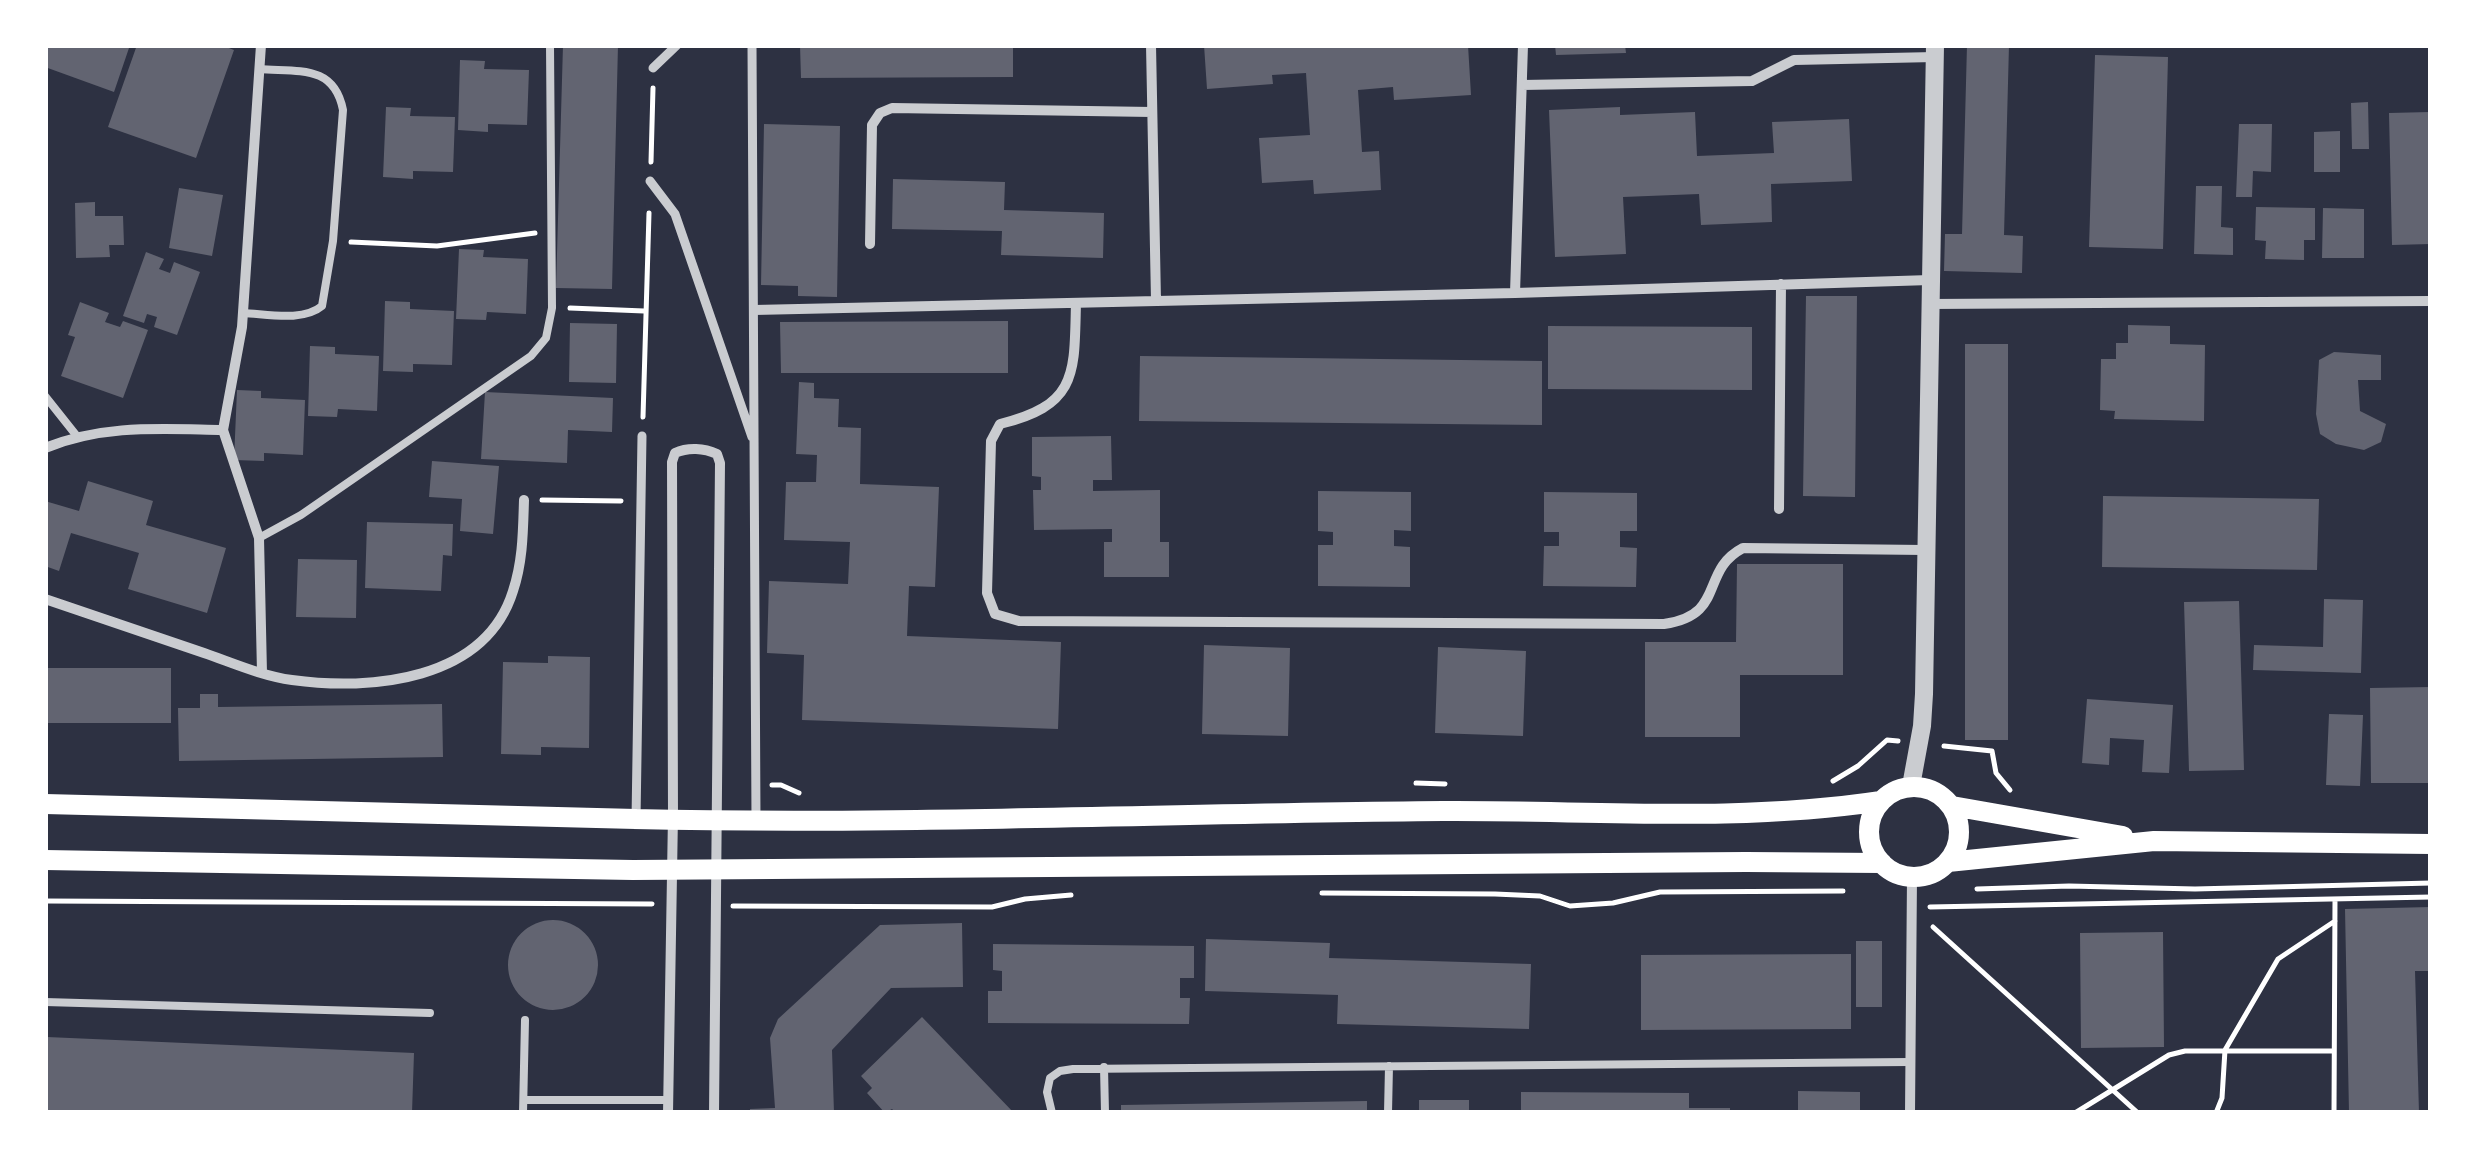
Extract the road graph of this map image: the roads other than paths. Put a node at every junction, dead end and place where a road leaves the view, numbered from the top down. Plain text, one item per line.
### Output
1 (261, 45) edge
2 (550, 45) edge
3 (677, 45) edge
4 (752, 45) edge
5 (1151, 45) edge
6 (1523, 45) edge
7 (1935, 51) edge
8 (653, 68) dead end
9 (259, 69) junction
10 (1522, 85) junction
11 (1152, 112) junction
12 (650, 180) dead end
13 (870, 244) dead end
14 (1930, 280) junction
15 (1780, 284) junction
16 (1515, 294) junction
17 (1156, 301) junction
18 (2431, 301) edge
19 (1076, 303) junction
20 (1929, 304) junction
21 (754, 310) junction
22 (243, 314) junction
23 (45, 396) edge
24 (223, 430) junction
25 (76, 435) junction
26 (642, 436) road end
27 (755, 444) junction
28 (45, 448) edge
29 (524, 500) road end
30 (1779, 509) dead end
31 (259, 538) junction
32 (1925, 550) junction
33 (45, 599) edge
34 (262, 673) junction
35 (1910, 786) junction
36 (1881, 801) junction
37 (45, 804) edge
38 (1952, 806) junction
39 (634, 819) junction
40 (673, 820) junction
41 (756, 820) junction
42 (715, 821) junction
43 (2154, 841) junction
44 (2431, 844) edge
45 (45, 860) edge
46 (1948, 862) junction
47 (1882, 863) junction
48 (672, 870) junction
49 (714, 870) junction
50 (1912, 878) junction
51 (45, 1002) edge
52 (430, 1013) dead end
53 (524, 1020) dead end
54 (1910, 1062) junction
55 (1388, 1066) junction
56 (1104, 1067) junction
57 (524, 1100) junction
58 (583, 1100) junction
59 (668, 1100) junction
60 (523, 1113) edge
61 (583, 1113) edge
62 (668, 1113) edge
63 (714, 1113) edge
64 (1052, 1113) edge
65 (1105, 1113) edge
66 (1388, 1113) edge
67 (1910, 1113) edge

1 - 9 street
2 - 31 lane
3 - 8 street
4 - 21 street
5 - 11 street
6 - 10 street
7 - 10 street
7 - 14 street
9 - 22 street
9 - 22 lane
10 - 16 street
11 - 13 street
11 - 17 street
12 - 27 street
14 - 15 street
14 - 20 street
15 - 16 street
15 - 30 street
16 - 17 street
17 - 19 street
18 - 20 street
19 - 21 street
19 - 32 street
20 - 32 street
21 - 27 street
22 - 24 street
23 - 25 lane
24 - 25 street
24 - 31 street
25 - 28 street
26 - 39 street
27 - 41 street
29 - 34 street
31 - 34 street
32 - 35 street
33 - 34 street
35 - 36 main road
35 - 38 main road
36 - 41 main road
36 - 47 main road
37 - 39 main road
38 - 43 main road
38 - 46 main road
39 - 40 main road
40 - 42 main road
40 - 42 street
40 - 48 street
41 - 42 main road
42 - 49 street
43 - 44 main road
43 - 46 main road
45 - 48 main road
46 - 50 main road
47 - 49 main road
47 - 50 main road
48 - 49 main road
48 - 59 street
49 - 63 street
50 - 54 street
51 - 52 lane
53 - 57 lane
54 - 55 lane
54 - 67 street
55 - 56 lane
55 - 66 lane
56 - 64 lane
56 - 65 lane
57 - 58 lane
57 - 60 lane
58 - 59 lane
58 - 61 lane
59 - 62 street

